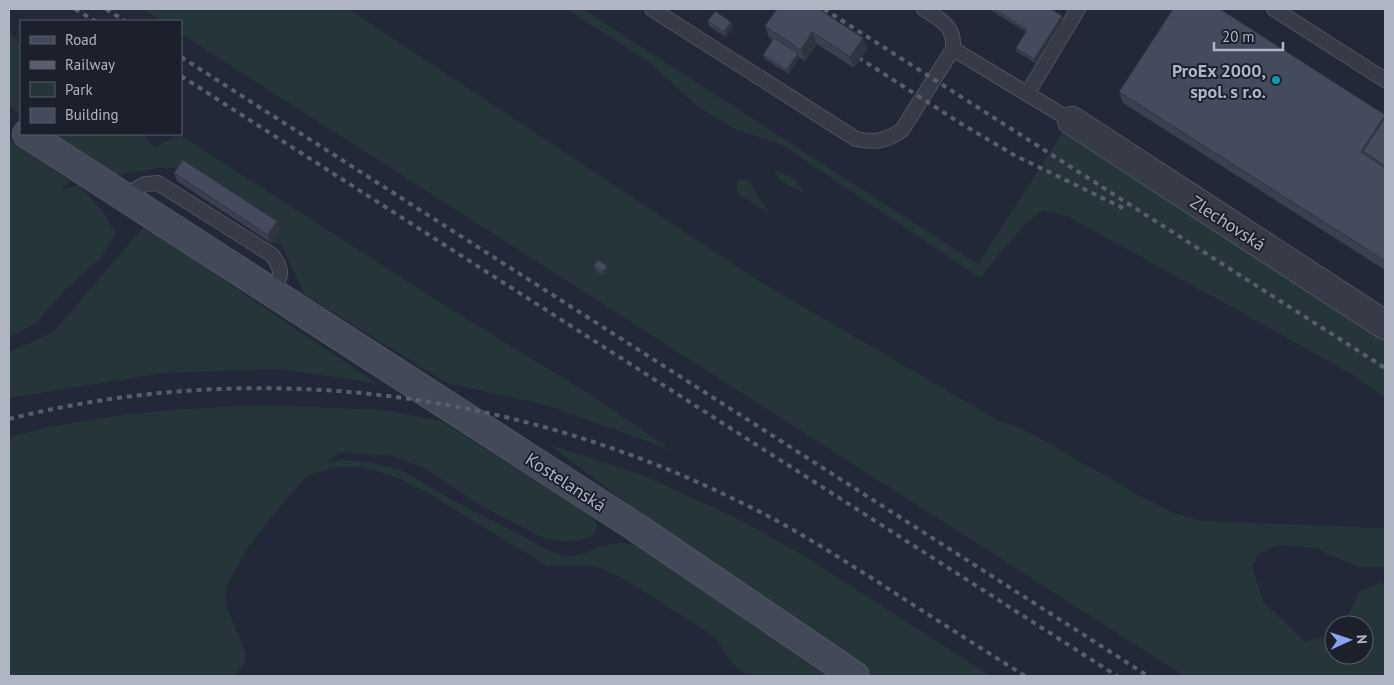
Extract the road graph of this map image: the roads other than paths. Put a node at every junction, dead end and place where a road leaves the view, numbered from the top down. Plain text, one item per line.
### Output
1 (652, 9) edge
2 (924, 9) edge
3 (1078, 9) edge
4 (1274, 9) edge
5 (953, 49) junction
6 (1385, 80) edge
7 (1027, 94) junction
8 (1072, 121) joint
9 (9, 122) edge
10 (20, 129) edge
11 (29, 135) edge
12 (1385, 325) edge
13 (855, 676) edge

1 - 5 lane
2 - 5 lane
3 - 7 lane
4 - 6 lane
5 - 7 lane
7 - 8 lane
8 - 12 street, Zlechovská
9 - 10 main road
11 - 13 main road, Kostelanská

